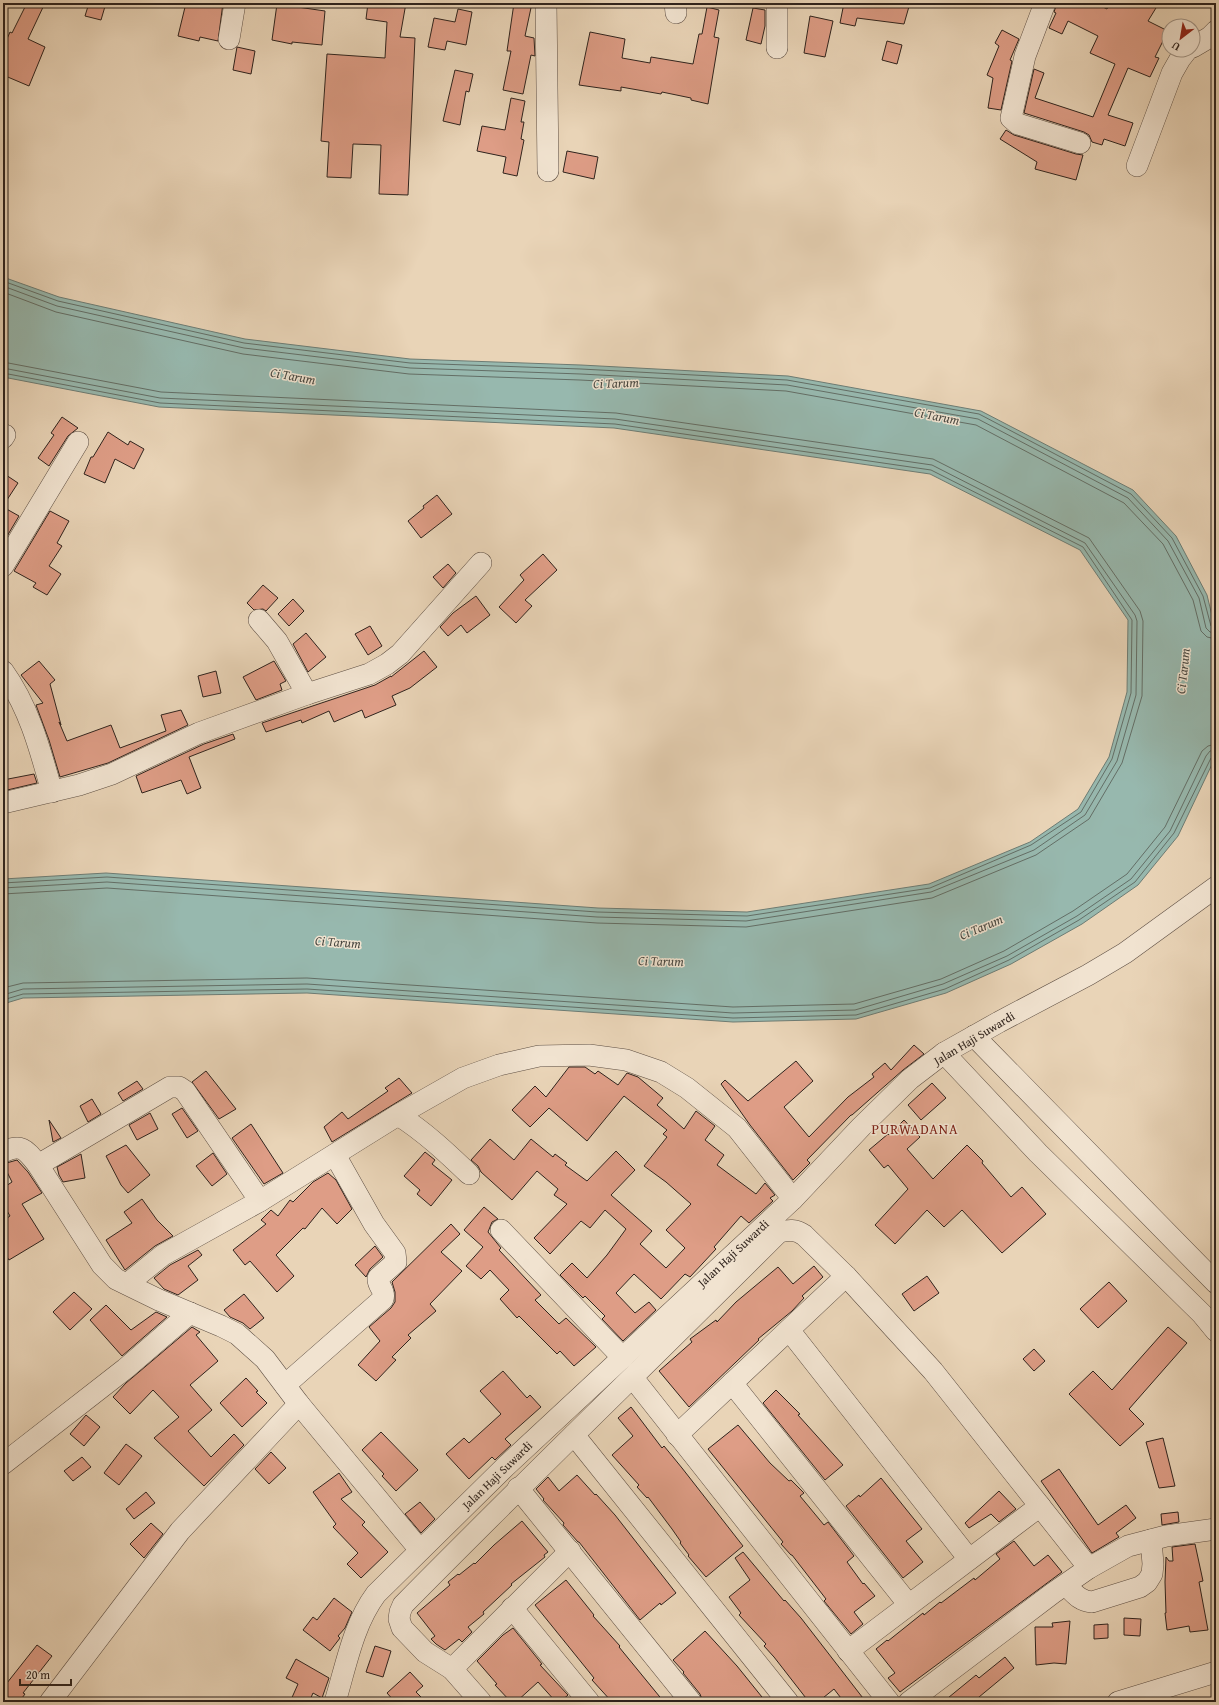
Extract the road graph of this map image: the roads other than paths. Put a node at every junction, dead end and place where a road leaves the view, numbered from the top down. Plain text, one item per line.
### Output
1 (235, 3) edge
2 (546, 3) edge
3 (777, 3) edge
4 (1046, 3) edge
5 (1216, 31) edge
6 (229, 39) dead end
7 (1201, 42) edge
8 (777, 48) dead end
9 (1181, 58) edge
10 (1080, 143) dead end
11 (1137, 166) dead end
12 (548, 171) dead end
13 (78, 442) dead end
14 (481, 563) dead end
15 (3, 566) edge
16 (259, 620) dead end
17 (3, 671) edge
18 (306, 694) junction
19 (52, 792) junction
20 (3, 803) edge
21 (1216, 887) edge
22 (974, 1036) junction
23 (944, 1053) junction
24 (398, 1115) junction
25 (3, 1152) edge
26 (335, 1155) junction
27 (38, 1165) junction
28 (468, 1174) dead end
29 (793, 1199) junction
30 (260, 1201) junction
31 (501, 1230) dead end
32 (846, 1276) junction
33 (1216, 1283) edge
34 (128, 1284) junction
35 (190, 1313) junction
36 (789, 1330) junction
37 (1216, 1331) edge
38 (623, 1358) junction
39 (633, 1378) junction
40 (732, 1383) junction
41 (284, 1384) junction
42 (299, 1404) junction
43 (574, 1435) junction
44 (677, 1435) junction
45 (3, 1464) edge
46 (518, 1488) junction
47 (1040, 1506) junction
48 (1216, 1529) edge
49 (1151, 1540) junction
50 (420, 1550) junction
51 (570, 1551) junction
52 (969, 1559) junction
53 (1089, 1568) junction
54 (1066, 1585) junction
55 (909, 1605) junction
56 (512, 1608) junction
57 (848, 1651) junction
58 (452, 1669) junction
59 (1216, 1672) edge
60 (50, 1702) edge
61 (335, 1702) edge
62 (480, 1702) edge
63 (589, 1702) edge
64 (691, 1702) edge
65 (788, 1702) edge
66 (889, 1702) edge
67 (908, 1702) edge
68 (1118, 1702) edge

1 - 6 street
2 - 12 street
3 - 8 street
4 - 10 street
5 - 7 street
9 - 11 street
13 - 15 street
14 - 18 street
16 - 18 street
17 - 19 street
18 - 19 street
19 - 20 street
21 - 22 street, Jalan Haji Suwardi
22 - 23 street, Jalan Haji Suwardi
22 - 33 street
23 - 29 street, Jalan Haji Suwardi
23 - 37 street
24 - 26 street
24 - 28 street
24 - 29 street
25 - 27 street
26 - 30 street
26 - 41 street
27 - 30 street
27 - 34 street
29 - 38 street, Jalan Haji Suwardi
30 - 34 street
31 - 38 street
32 - 36 street
32 - 39 street
32 - 47 street
34 - 35 street
35 - 41 street
35 - 45 street
36 - 40 street
36 - 52 street
38 - 50 street, Jalan Haji Suwardi
39 - 43 street
39 - 44 street
40 - 44 street
40 - 55 street
41 - 42 street
42 - 50 street
42 - 60 street
43 - 46 street
43 - 65 street
44 - 57 street
46 - 51 street
46 - 58 street
47 - 52 street
47 - 53 street
48 - 49 street
49 - 53 street
49 - 54 street
50 - 61 street, Jalan Haji Suwardi
51 - 56 street
51 - 64 street
52 - 55 street
53 - 54 street
54 - 67 street
55 - 57 street
56 - 58 street
56 - 63 street
57 - 66 street
58 - 62 street
59 - 68 street

